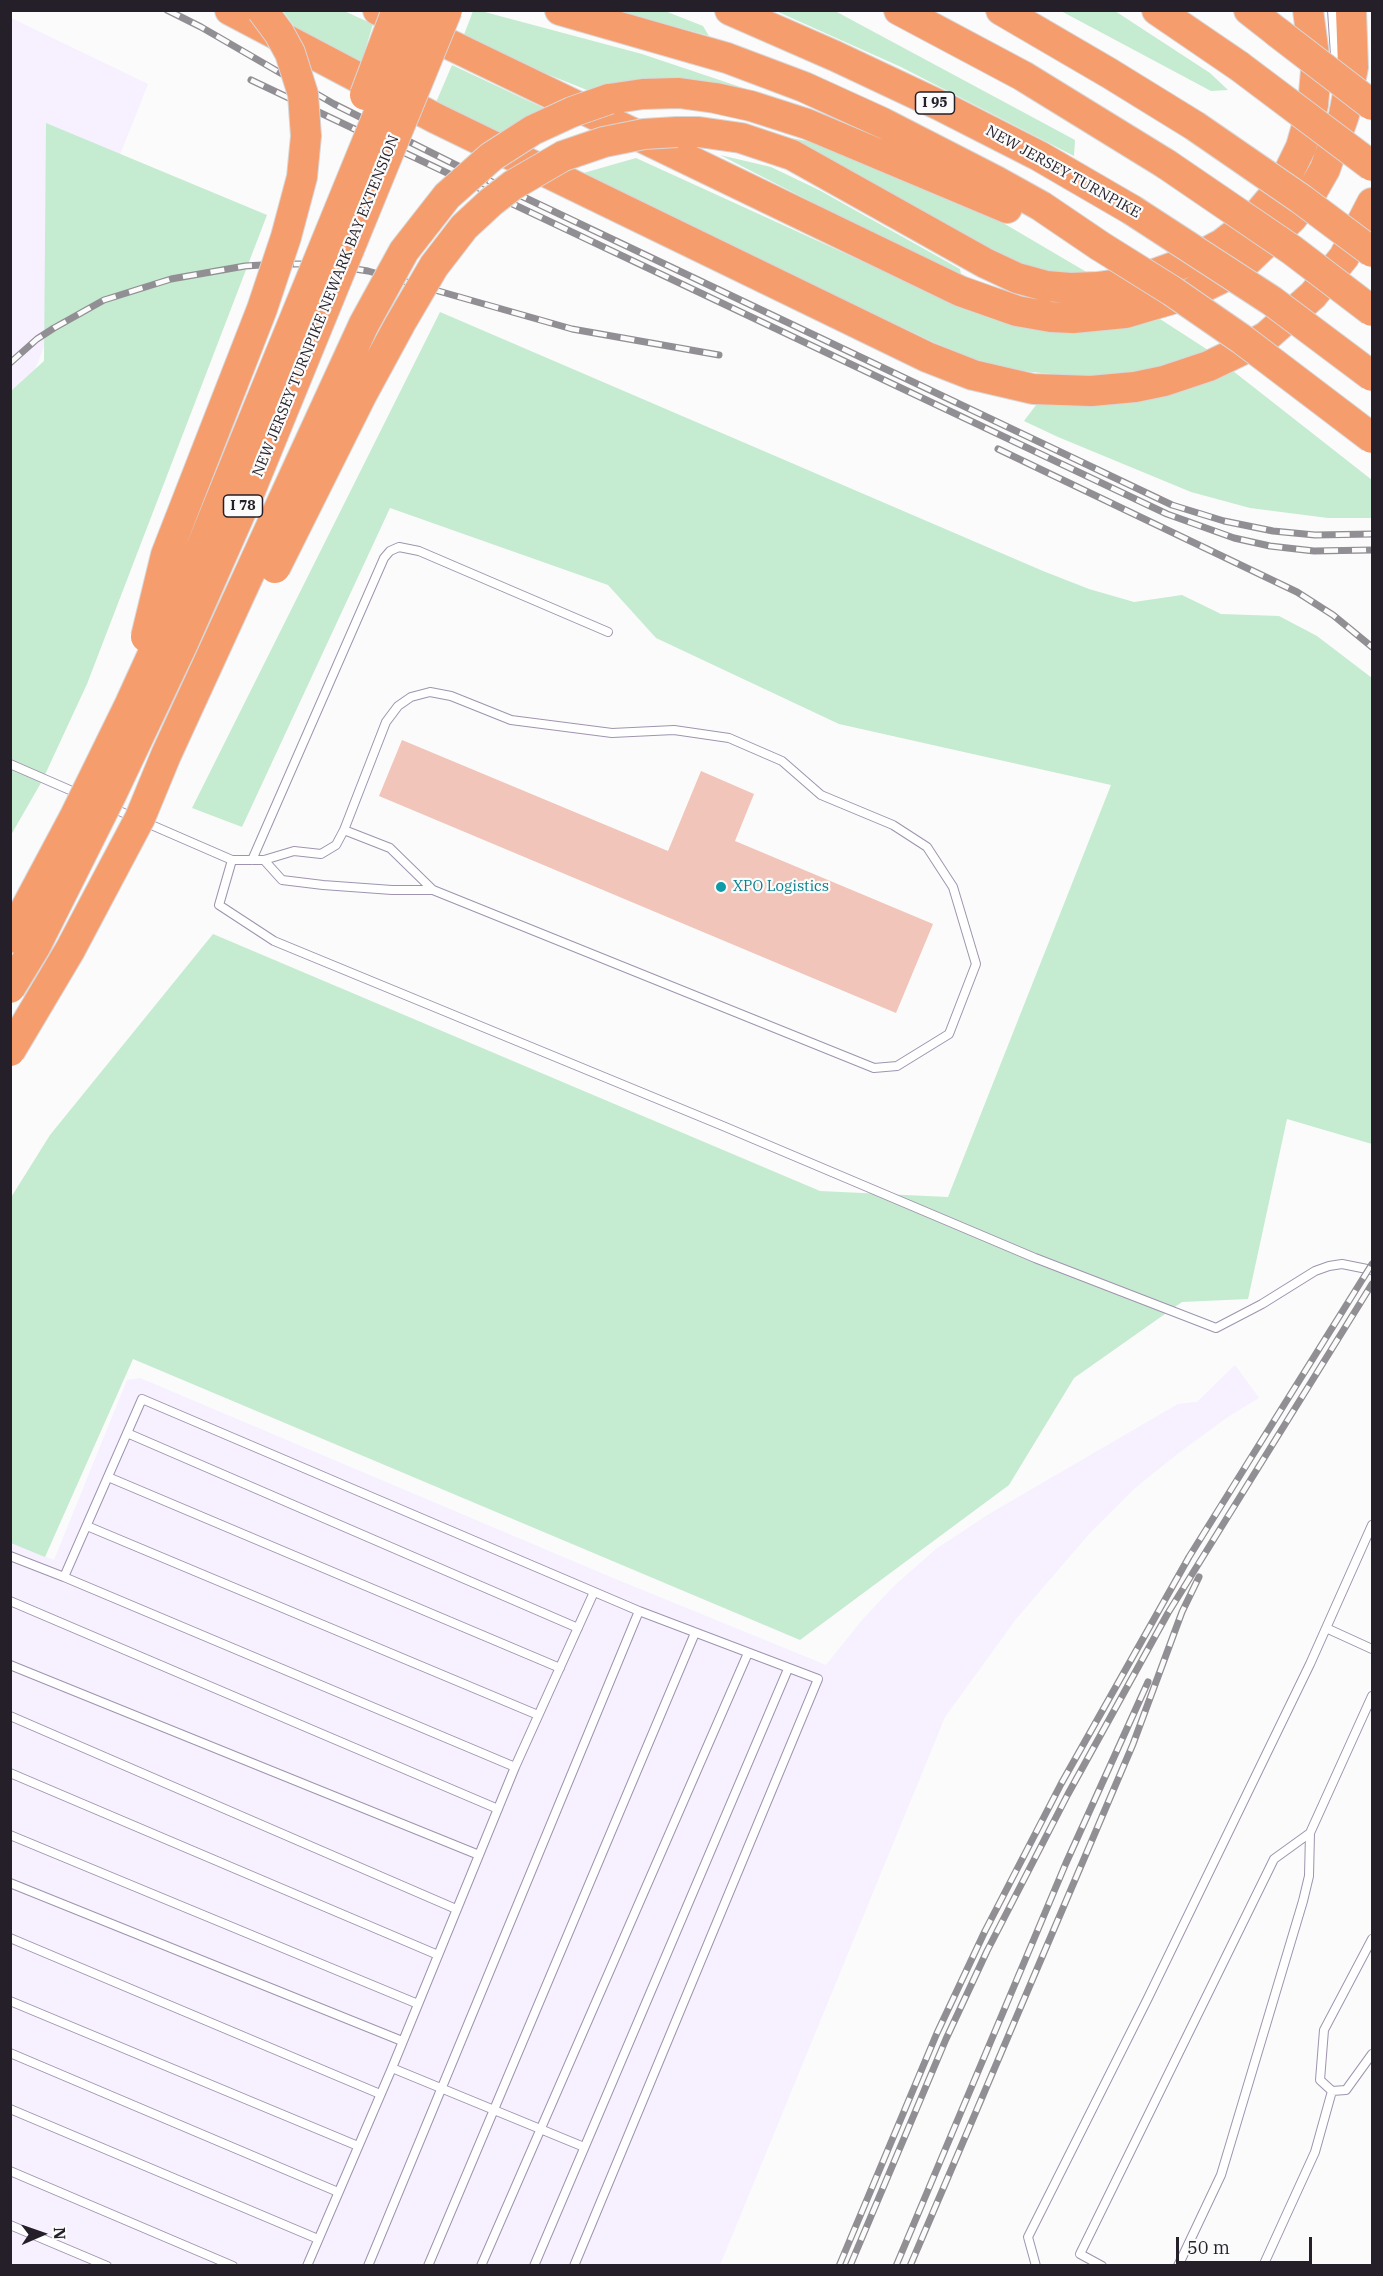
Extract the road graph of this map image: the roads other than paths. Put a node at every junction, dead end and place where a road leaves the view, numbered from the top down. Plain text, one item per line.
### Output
1 (230, 10) edge
2 (262, 10) edge
3 (378, 10) edge
4 (397, 10) edge
5 (421, 10) edge
6 (447, 10) edge
7 (560, 10) edge
8 (729, 10) edge
9 (899, 10) edge
10 (1001, 10) edge
11 (1156, 10) edge
12 (1249, 10) edge
13 (1308, 10) edge
14 (1332, 10) edge
15 (1351, 10) edge
16 (1336, 95) dead end
17 (1372, 105) edge
18 (1336, 106) dead end
19 (1337, 139) junction
20 (1372, 166) edge
21 (1372, 203) edge
22 (1100, 246) junction
23 (1372, 252) edge
24 (1372, 311) edge
25 (272, 374) junction
26 (1372, 376) edge
27 (1372, 438) edge
28 (608, 632) dead end
29 (130, 704) junction
30 (10, 764) edge
31 (140, 818) junction
32 (344, 830) junction
33 (232, 860) junction
34 (252, 860) junction
35 (264, 860) junction
36 (434, 890) junction
37 (10, 938) edge
38 (10, 988) edge
39 (10, 1051) edge
40 (1372, 1270) edge
41 (127, 1433) junction
42 (108, 1477) junction
43 (1372, 1525) edge
44 (87, 1526) junction
45 (10, 1556) edge
46 (64, 1578) junction
47 (594, 1592) junction
48 (10, 1601) edge
49 (639, 1611) junction
50 (578, 1628) junction
51 (1326, 1628) junction
52 (695, 1633) junction
53 (1372, 1649) edge
54 (748, 1653) junction
55 (10, 1665) edge
56 (560, 1668) junction
57 (788, 1669) junction
58 (1372, 1696) edge
59 (538, 1715) junction
60 (10, 1716) edge
61 (515, 1767) junction
62 (10, 1773) edge
63 (498, 1809) junction
64 (1310, 1833) junction
65 (10, 1835) edge
66 (479, 1855) junction
67 (10, 1883) edge
68 (456, 1909) junction
69 (10, 1938) edge
70 (1372, 1939) edge
71 (438, 1955) junction
72 (10, 2001) edge
73 (418, 2004) junction
74 (402, 2041) junction
75 (10, 2053) edge
76 (1372, 2054) edge
77 (392, 2068) junction
78 (441, 2088) junction
79 (1332, 2091) junction
80 (380, 2094) junction
81 (10, 2109) edge
82 (493, 2110) junction
83 (541, 2130) junction
84 (358, 2146) junction
85 (584, 2147) junction
86 (10, 2171) edge
87 (338, 2192) junction
88 (10, 2225) edge
89 (318, 2239) junction
90 (107, 2265) edge
91 (233, 2265) edge
92 (307, 2265) edge
93 (368, 2265) edge
94 (428, 2265) edge
95 (481, 2265) edge
96 (534, 2265) edge
97 (574, 2265) edge
98 (1036, 2265) edge
99 (1102, 2265) edge
100 (1178, 2265) edge
101 (1263, 2265) edge

1 - 21 highway
2 - 29 highway, bridge
3 - 19 highway
4 - 25 highway, bridge
5 - 25 highway, NEW JERSEY TURNPIKE NEWARK BAY EXTENSION / I 78, bridge
6 - 38 highway, NEW JERSEY TURNPIKE NEWARK BAY EXTENSION / I 78, bridge
7 - 22 highway
8 - 26 highway, NEW JERSEY TURNPIKE / I 95, bridge
9 - 24 highway, bridge
10 - 23 highway, bridge
11 - 20 highway, bridge
12 - 17 highway, bridge
13 - 31 highway, bridge
14 - 16 lane
15 - 19 highway
18 - 19 lane
22 - 27 highway, bridge
22 - 31 highway, bridge
25 - 29 highway, NEW JERSEY TURNPIKE NEWARK BAY EXTENSION / I 78, bridge
28 - 34 lane
29 - 37 highway, NEW JERSEY TURNPIKE NEWARK BAY EXTENSION / I 78, bridge
30 - 33 lane
31 - 39 highway, bridge
32 - 35 lane
32 - 36 lane
32 - 36 lane
33 - 34 lane
33 - 40 lane
34 - 35 lane
35 - 36 lane
41 - 42 lane
41 - 47 lane
41 - 50 lane
42 - 44 lane
42 - 56 lane
43 - 51 lane
44 - 46 lane
44 - 59 lane
45 - 46 lane
46 - 61 lane
47 - 49 lane
47 - 50 lane
48 - 63 lane
49 - 52 lane
49 - 78 lane
50 - 56 lane
51 - 53 lane
51 - 98 lane
52 - 54 lane
52 - 82 lane
54 - 57 lane
54 - 83 lane
55 - 66 lane
56 - 59 lane
57 - 85 lane
57 - 97 lane
58 - 64 lane
59 - 61 lane
60 - 68 lane
61 - 63 lane
62 - 71 lane
63 - 66 lane
64 - 99 lane
64 - 100 lane
65 - 73 lane
66 - 68 lane
67 - 74 lane
68 - 71 lane
69 - 80 lane
70 - 79 lane
71 - 73 lane
72 - 84 lane
73 - 74 lane
74 - 77 lane
75 - 87 lane
76 - 79 lane
77 - 78 lane
77 - 80 lane
78 - 82 lane
78 - 93 lane
79 - 101 lane
80 - 84 lane
81 - 89 lane
82 - 83 lane
82 - 94 lane
83 - 85 lane
83 - 95 lane
84 - 87 lane
85 - 96 lane
86 - 91 lane
87 - 89 lane
88 - 90 lane
89 - 92 lane

